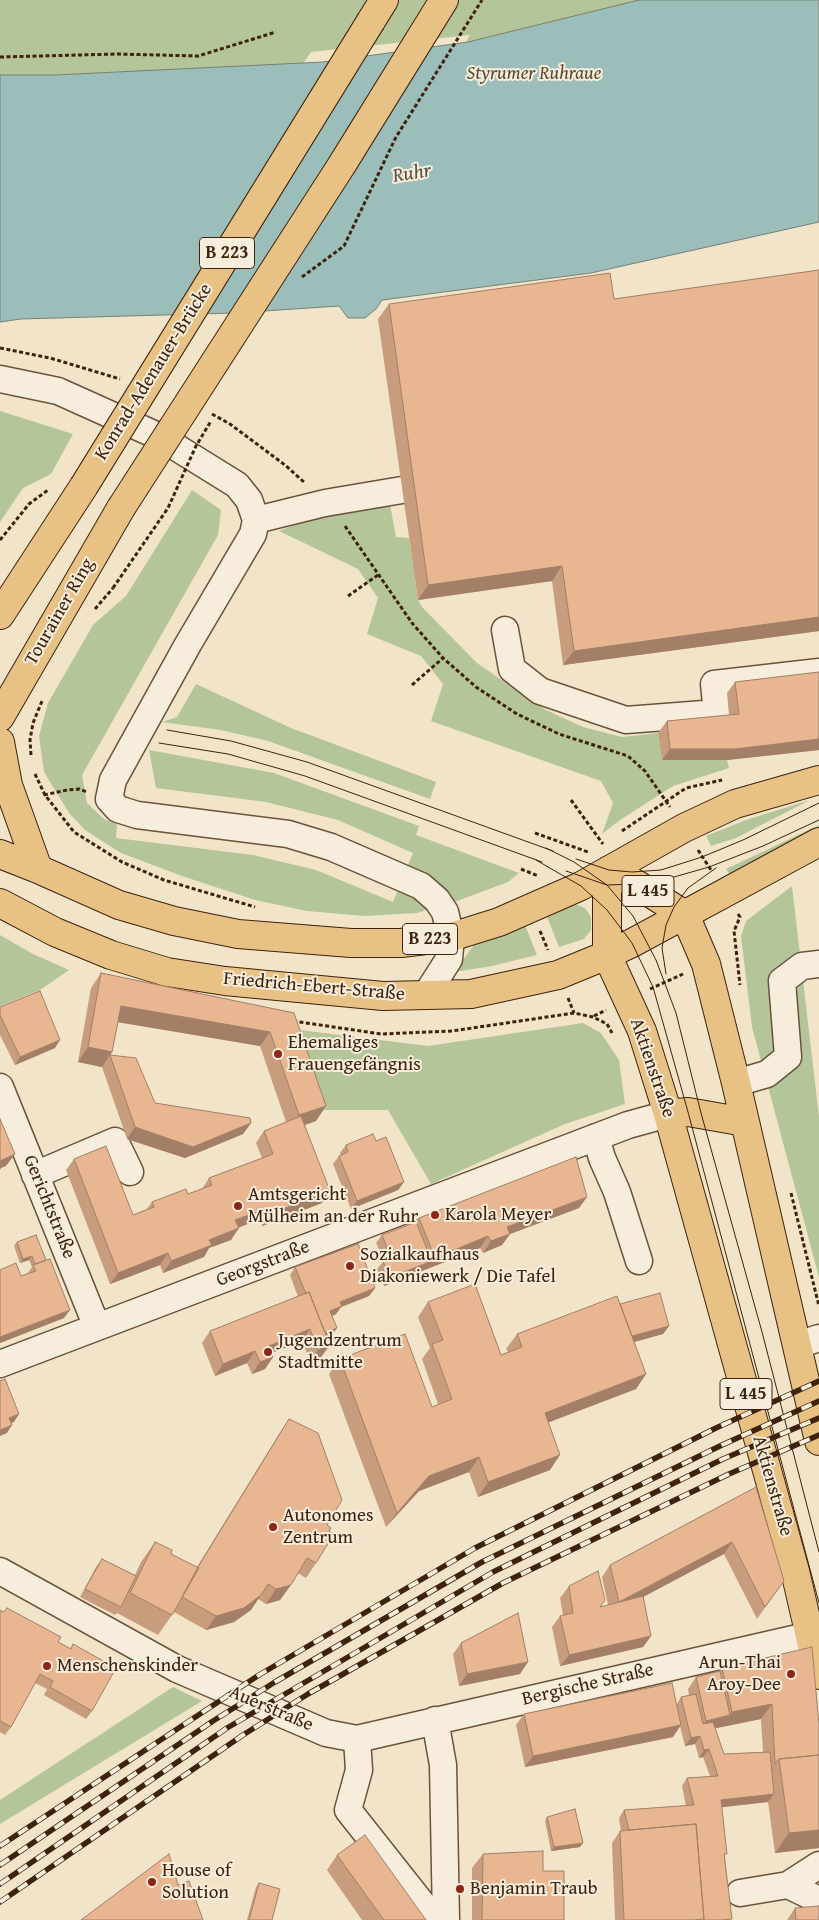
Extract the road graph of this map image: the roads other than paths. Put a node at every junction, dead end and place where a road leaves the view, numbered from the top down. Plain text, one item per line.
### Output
1 (384, 0) edge
2 (444, 0) edge
3 (0, 379) edge
4 (402, 490) dead end
5 (256, 520) junction
6 (0, 615) edge
7 (505, 630) dead end
8 (819, 672) edge
9 (0, 717) edge
10 (0, 742) edge
11 (819, 780) edge
12 (819, 842) edge
13 (0, 854) edge
14 (599, 861) junction
15 (38, 869) junction
16 (0, 903) edge
17 (685, 915) junction
18 (451, 936) junction
19 (607, 955) junction
20 (819, 964) edge
21 (426, 995) junction
22 (736, 1083) junction
23 (0, 1087) edge
24 (668, 1114) junction
25 (745, 1122) junction
26 (596, 1137) junction
27 (130, 1172) dead end
28 (36, 1175) junction
29 (639, 1261) dead end
30 (97, 1327) junction
31 (808, 1341) edge
32 (0, 1364) edge
33 (819, 1441) edge
34 (0, 1571) edge
35 (815, 1633) edge
36 (819, 1675) edge
37 (436, 1720) junction
38 (357, 1738) junction
39 (819, 1865) edge
40 (788, 1885) junction
41 (740, 1893) dead end
42 (819, 1900) edge
43 (435, 1920) edge
44 (446, 1920) edge

1 - 6 main road, Konrad-Adenauer-Brücke / B 223, bridge
2 - 9 main road, Tourainer Ring / B 223, bridge
3 - 5 street
4 - 5 street
5 - 18 street
7 - 8 street
10 - 15 main road
11 - 14 main road, B 223
12 - 17 main road, Friedrich-Ebert-Straße
13 - 15 main road
14 - 17 main road, L 445
14 - 18 main road, B 223
14 - 19 main road, Aktienstraße / L 445
15 - 18 main road, B 223
16 - 21 main road, Friedrich-Ebert-Straße
17 - 19 main road, Friedrich-Ebert-Straße
17 - 22 main road, L 445
18 - 21 street
19 - 21 main road, Friedrich-Ebert-Straße
19 - 24 main road, Aktienstraße / L 445
20 - 22 street
22 - 25 main road, L 445
23 - 28 street, Gerichtstraße
24 - 25 main road
24 - 26 street, Georgstraße
24 - 35 main road, Aktienstraße / L 445
25 - 31 main road, L 445
26 - 29 street
26 - 30 street, Georgstraße
27 - 28 street
28 - 30 street, Gerichtstraße
30 - 32 street, Georgstraße
31 - 33 main road, L 445
34 - 38 street, Auerstraße
35 - 36 main road, Aktienstraße / L 445
35 - 37 street, Bergische Straße
37 - 38 street, Bergische Straße
37 - 44 street
38 - 43 street
39 - 40 street
40 - 41 street
40 - 42 street

